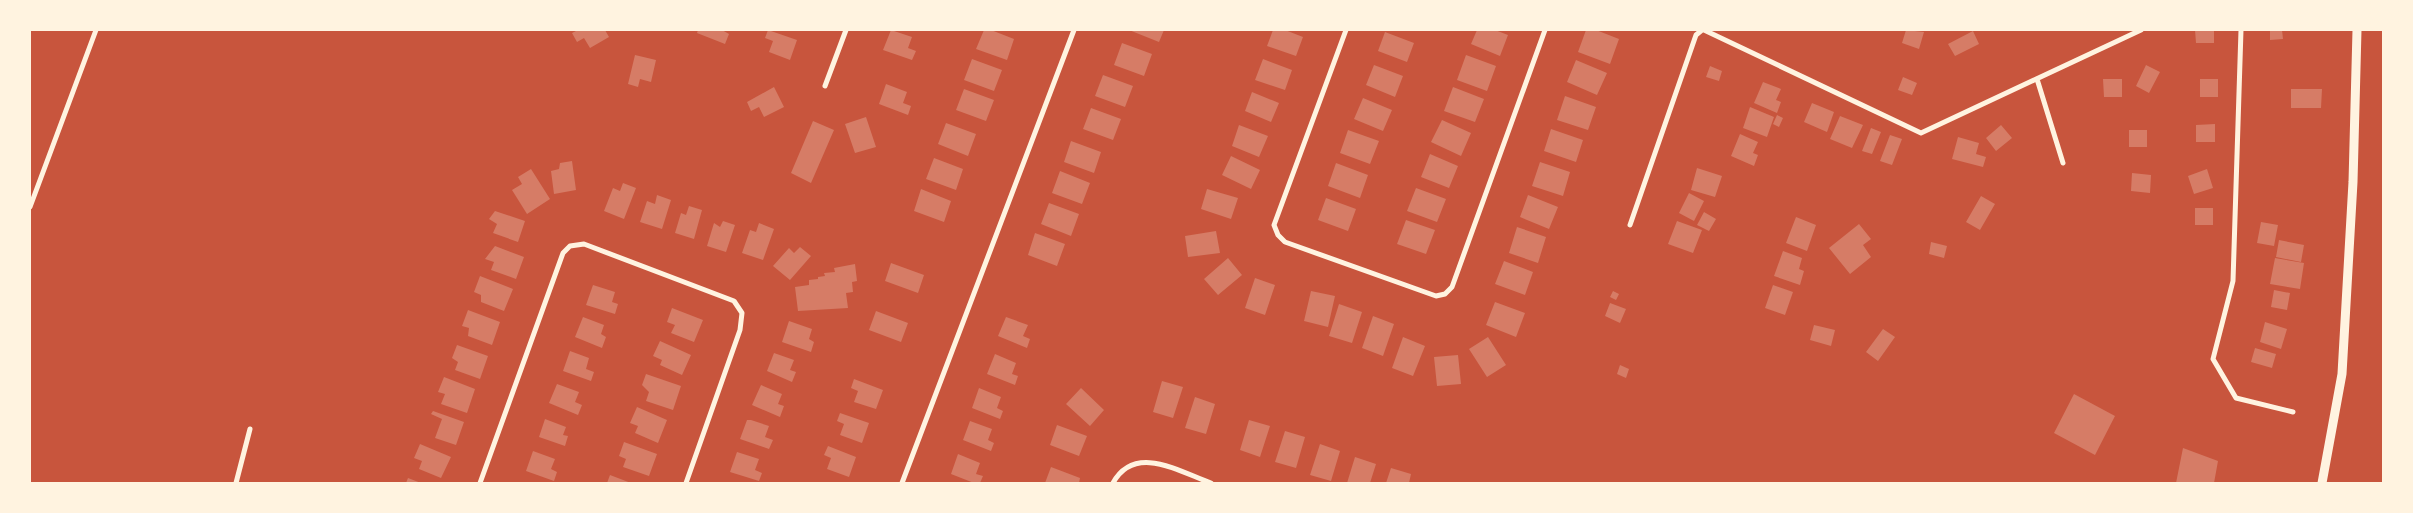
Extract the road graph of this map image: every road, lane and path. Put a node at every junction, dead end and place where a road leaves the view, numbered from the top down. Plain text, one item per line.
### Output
1 (96, 30) edge
2 (846, 30) edge
3 (1073, 30) edge
4 (1346, 30) edge
5 (1546, 30) edge
6 (1703, 30) edge
7 (2141, 30) edge
8 (2241, 30) edge
9 (2356, 30) edge
10 (2037, 79) junction
11 (826, 86) dead end
12 (2063, 163) dead end
13 (30, 207) edge
14 (1630, 225) dead end
15 (2293, 412) dead end
16 (250, 429) dead end
17 (236, 483) edge
18 (480, 483) edge
19 (686, 483) edge
20 (902, 483) edge
21 (1114, 483) edge
22 (1211, 483) edge
23 (2322, 483) edge

1 - 13 street
2 - 11 street
3 - 20 street
4 - 5 street
6 - 10 street
6 - 14 street
7 - 10 street
8 - 15 street
9 - 23 street
10 - 12 street
16 - 17 street
18 - 19 street
21 - 22 street

